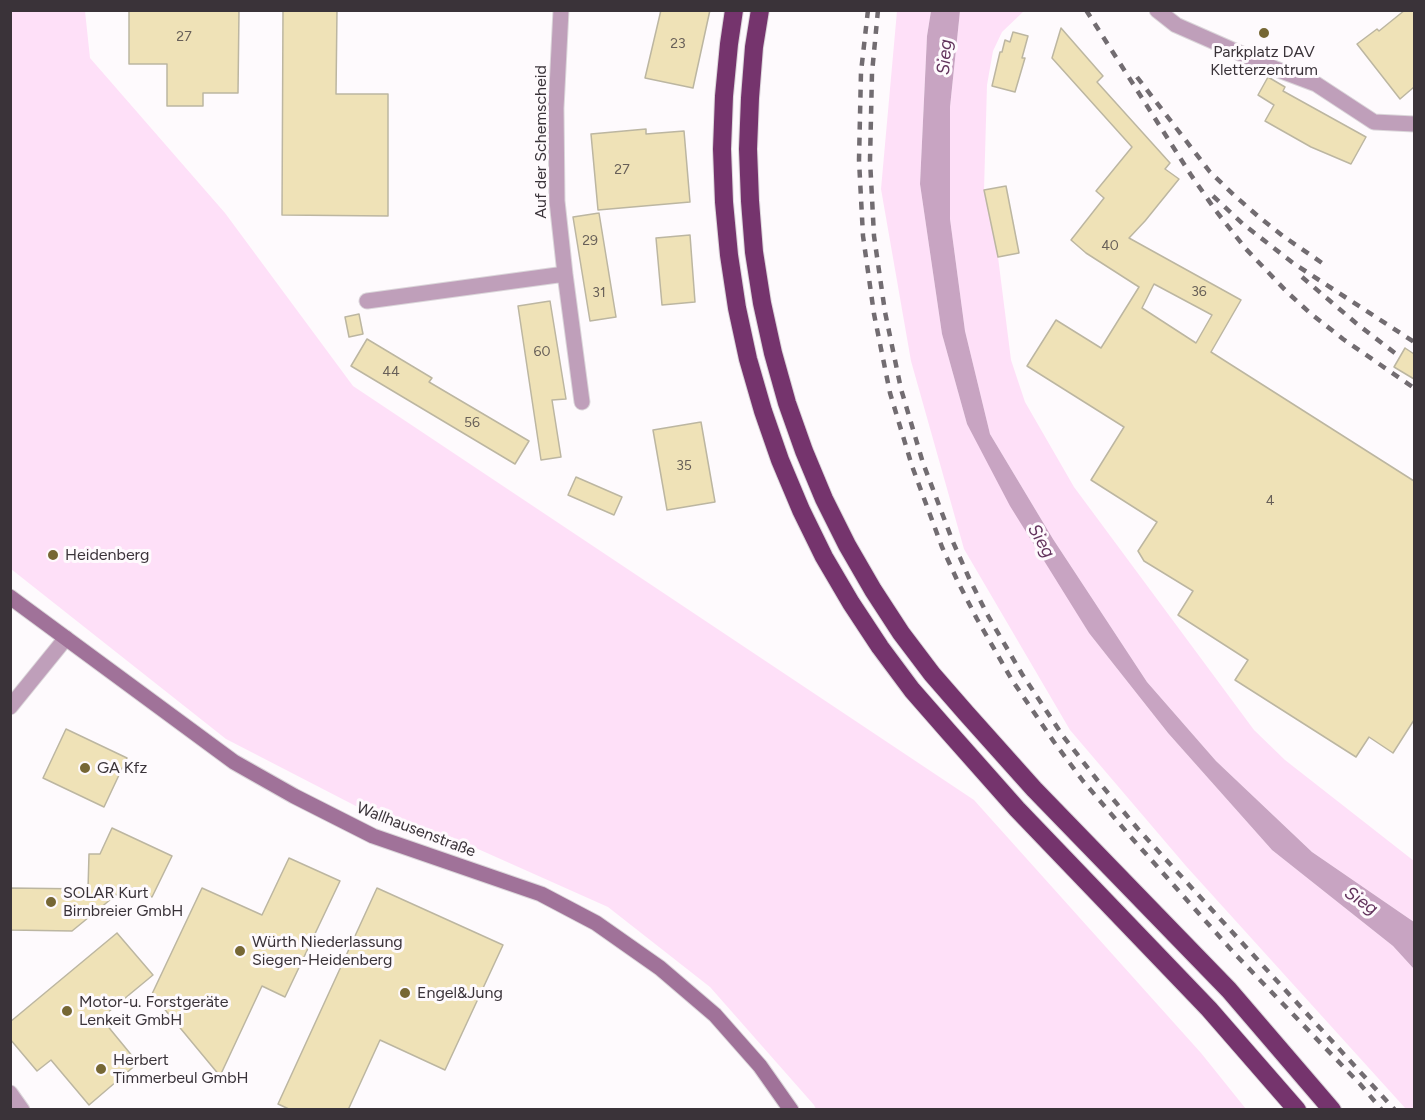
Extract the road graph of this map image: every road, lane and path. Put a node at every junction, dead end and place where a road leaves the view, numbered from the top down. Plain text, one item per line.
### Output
1 (561, 10) edge
2 (734, 10) edge
3 (760, 10) edge
4 (1156, 10) edge
5 (1414, 124) edge
6 (565, 274) junction
7 (367, 301) dead end
8 (582, 402) dead end
9 (10, 597) edge
10 (66, 638) junction
11 (10, 707) edge
12 (10, 1094) edge
13 (22, 1110) edge
14 (791, 1110) edge
15 (1297, 1110) edge
16 (1332, 1110) edge

1 - 6 street, Auf der Schemscheid
2 - 15 highway
3 - 16 highway
4 - 5 street
6 - 7 street
6 - 8 street, Auf der Schemscheid
9 - 10 street, Wallhausenstraße
10 - 11 street
10 - 14 street, Wallhausenstraße
12 - 13 street

